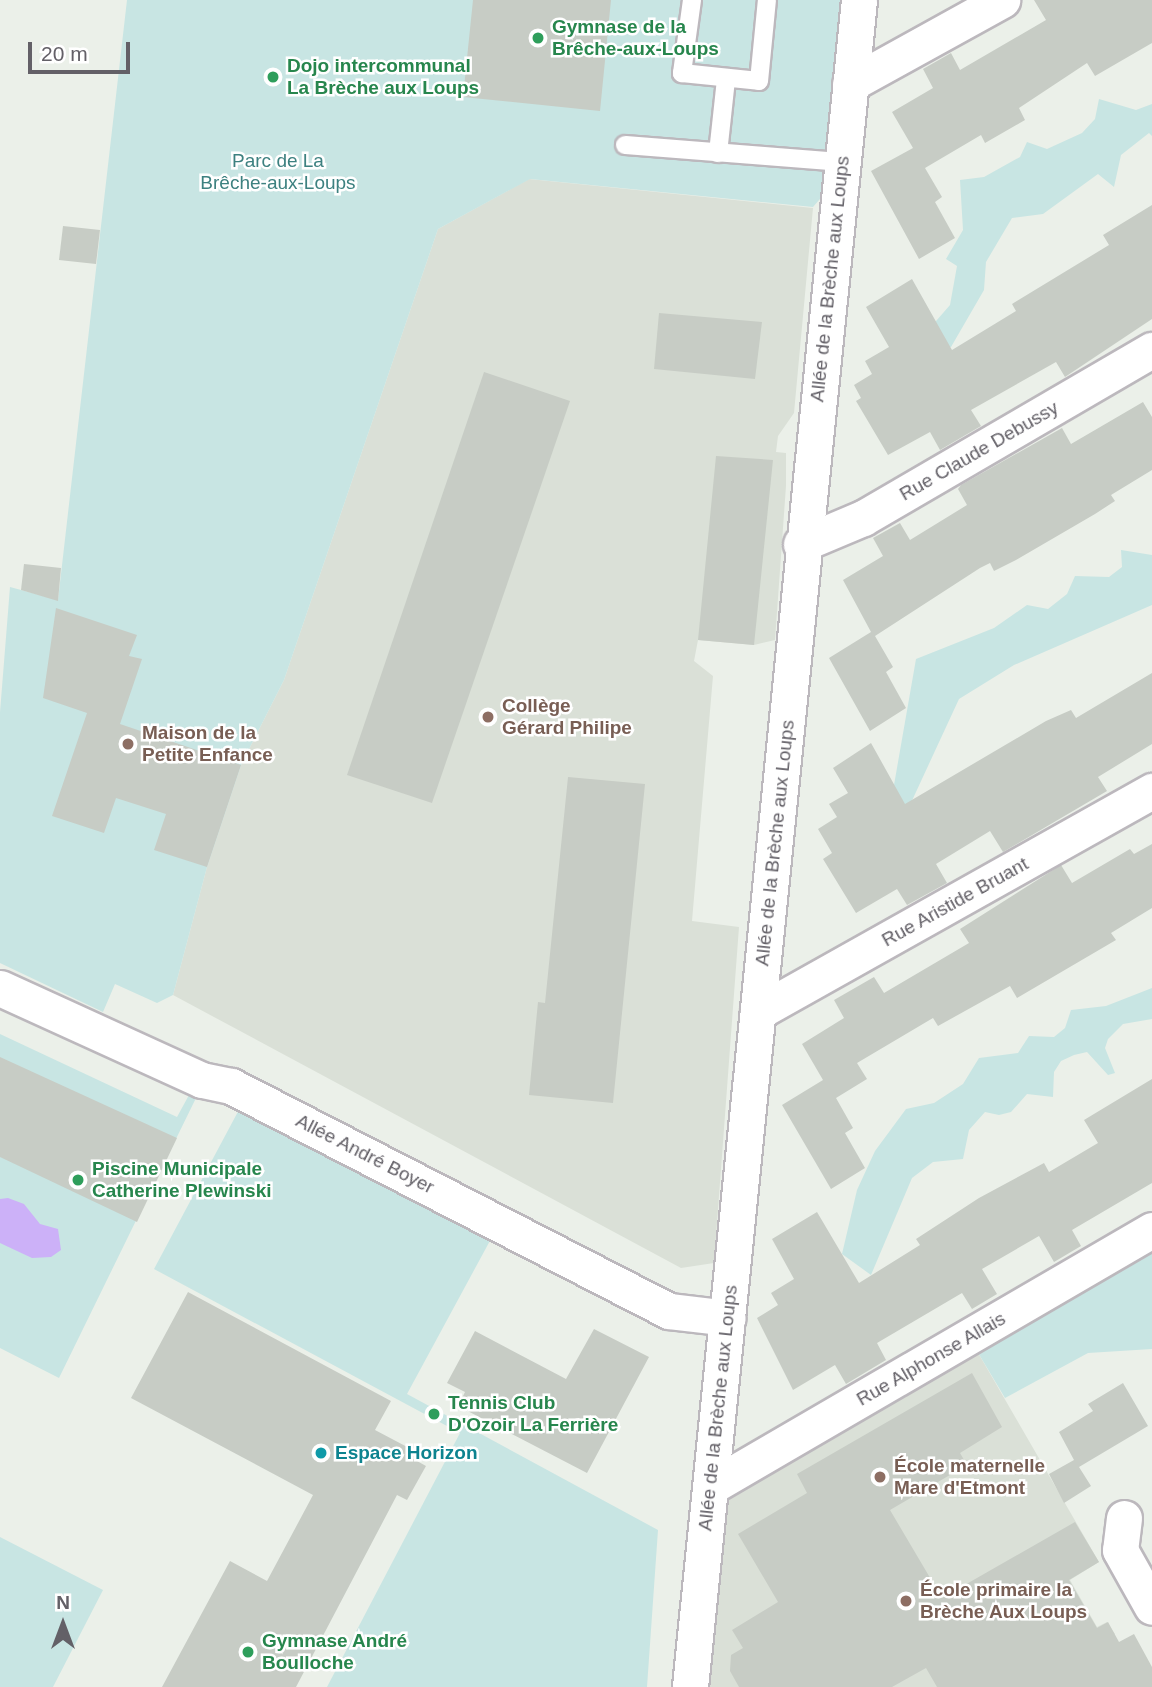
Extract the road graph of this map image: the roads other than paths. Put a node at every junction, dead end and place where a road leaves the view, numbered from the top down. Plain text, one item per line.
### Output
1 (692, 0) edge
2 (767, 0) edge
3 (859, 0) edge
4 (1002, 0) edge
5 (726, 79) junction
6 (850, 84) junction
7 (625, 145) dead end
8 (718, 153) junction
9 (843, 162) junction
10 (1152, 350) edge
11 (802, 544) junction
12 (1152, 791) edge
13 (0, 988) edge
14 (758, 1012) junction
15 (1152, 1230) edge
16 (728, 1318) junction
17 (710, 1488) junction
18 (1124, 1518) dead end
19 (1152, 1607) edge
20 (690, 1687) edge

1 - 5 lane
2 - 5 lane
3 - 6 street, Allée de la Brèche aux Loups
4 - 6 street
5 - 8 lane
6 - 9 street, Allée de la Brèche aux Loups
7 - 8 lane
8 - 9 lane
9 - 11 street, Allée de la Brèche aux Loups
10 - 11 street, Rue Claude Debussy
11 - 14 street, Allée de la Brèche aux Loups
12 - 14 street, Rue Aristide Bruant
13 - 16 street, Allée André Boyer
14 - 16 street, Allée de la Brèche aux Loups
15 - 17 street, Rue Alphonse Allais
16 - 17 street, Allée de la Brèche aux Loups
17 - 20 street, Allée de la Brèche aux Loups
18 - 19 street

